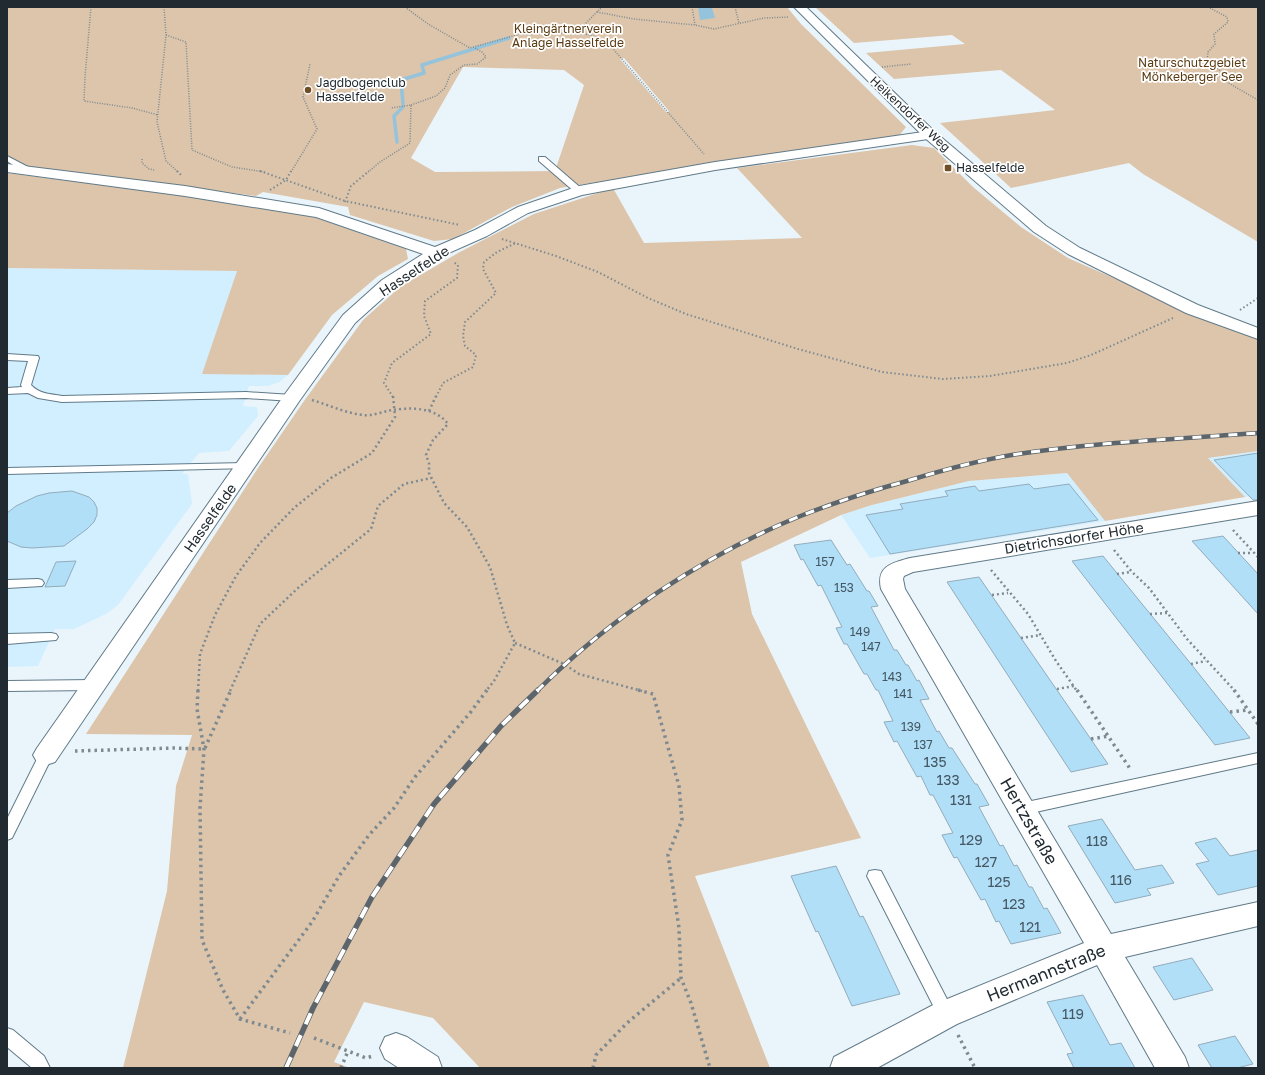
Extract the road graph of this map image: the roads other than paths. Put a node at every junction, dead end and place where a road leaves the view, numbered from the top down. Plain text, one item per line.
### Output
1 (796, 12) edge
2 (930, 135) junction
3 (7, 158) edge
4 (542, 159) dead end
5 (7, 168) edge
6 (27, 170) junction
7 (578, 191) junction
8 (436, 253) junction
9 (1258, 334) edge
10 (7, 357) edge
11 (29, 390) junction
12 (7, 391) edge
13 (292, 398) junction
14 (245, 466) junction
15 (7, 471) edge
16 (1258, 508) edge
17 (892, 573) joint
18 (38, 583) dead end
19 (7, 584) edge
20 (52, 638) dead end
21 (7, 639) edge
22 (93, 685) junction
23 (7, 686) edge
24 (47, 753) joint
25 (1258, 758) edge
26 (1022, 809) junction
27 (7, 834) edge
28 (875, 876) dead end
29 (1258, 914) edge
30 (1103, 949) junction
31 (946, 1014) junction
32 (7, 1036) edge
33 (396, 1048) road end
34 (41, 1068) edge
35 (426, 1068) edge
36 (846, 1068) edge
37 (1173, 1068) edge

1 - 2 street, Heikendorfer Weg
2 - 7 street, Hasselfelde
2 - 9 street, Heikendorfer Weg
3 - 6 lane
4 - 7 lane
5 - 6 street
6 - 8 street
7 - 8 street, Hasselfelde
8 - 13 street, Hasselfelde
10 - 11 lane
11 - 12 lane
11 - 13 lane
13 - 14 street, Hasselfelde
14 - 15 lane
14 - 22 street, Hasselfelde
16 - 17 street, Dietrichsdorfer Höhe
17 - 26 street, Hertzstraße
18 - 19 lane
20 - 21 lane
22 - 23 lane
22 - 24 street, Hasselfelde
24 - 27 lane
25 - 26 lane
26 - 30 street, Hertzstraße
28 - 31 lane
29 - 30 street, Hermannstraße
30 - 31 street, Hermannstraße
30 - 37 street, Hertzstraße
31 - 36 street, Hermannstraße
32 - 34 lane
33 - 35 street

